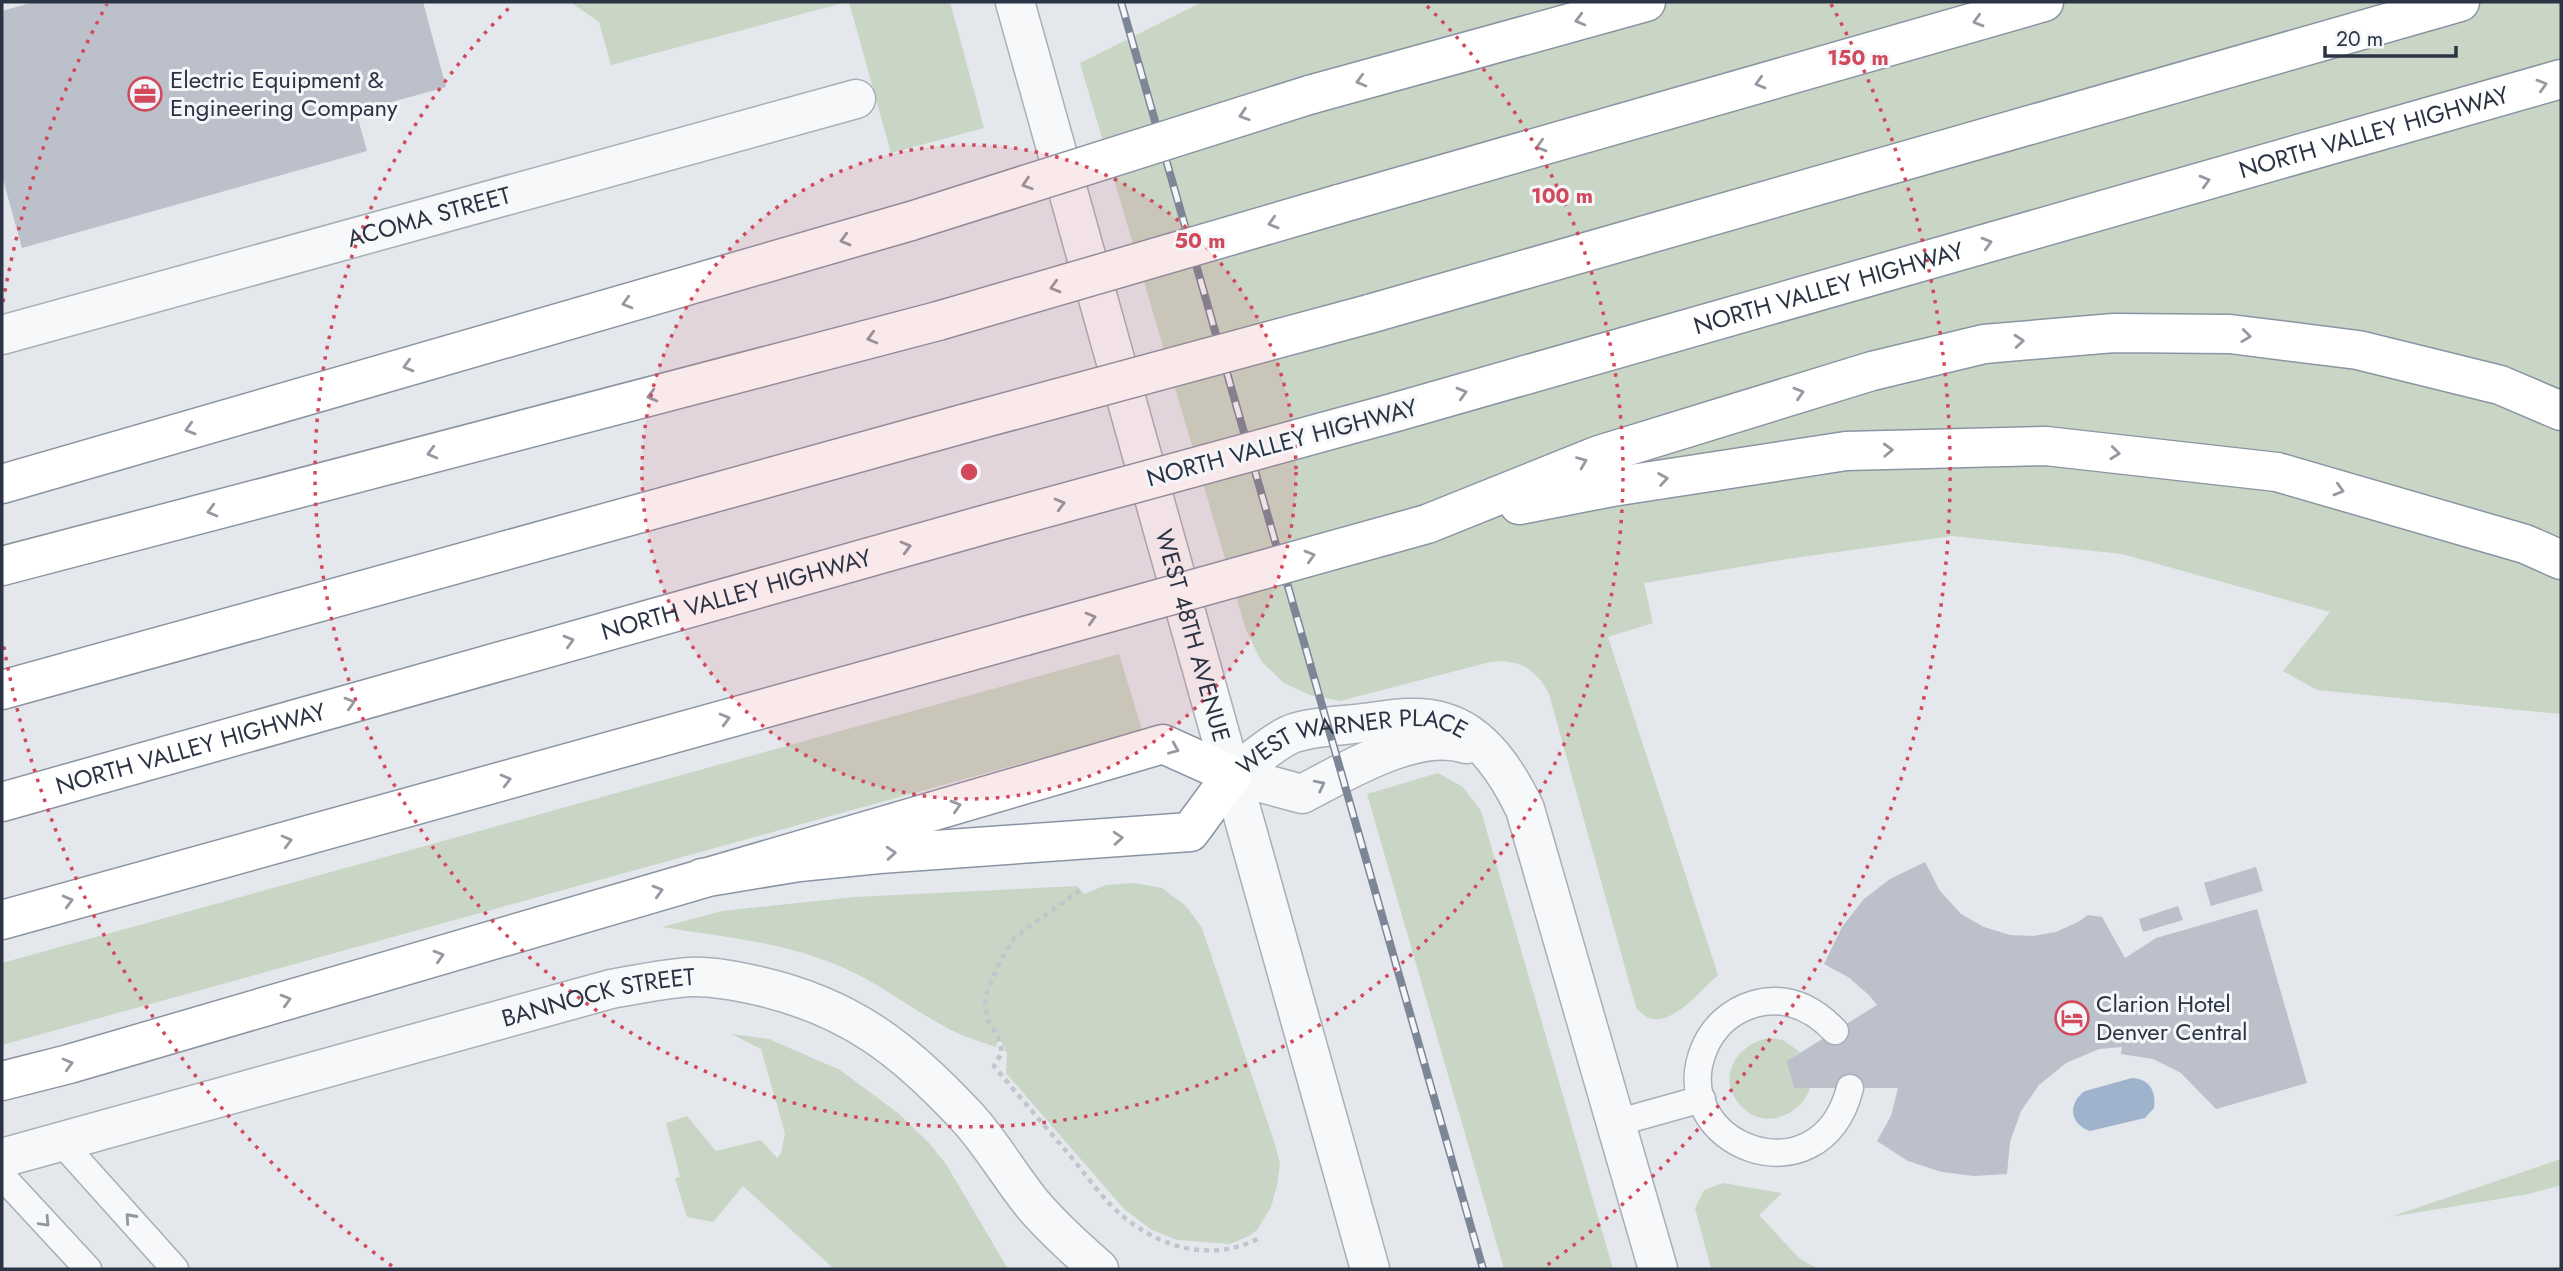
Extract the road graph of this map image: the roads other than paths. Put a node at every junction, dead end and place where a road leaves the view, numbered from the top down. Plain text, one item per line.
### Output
1 (1014, 2) edge
2 (1646, 2) edge
3 (2044, 2) edge
4 (2460, 2) edge
5 (2561, 79) edge
6 (856, 99) dead end
7 (2, 335) edge
8 (2561, 411) edge
9 (2, 484) edge
10 (1427, 524) junction
11 (2561, 560) edge
12 (2, 566) edge
13 (2, 690) edge
14 (1488, 751) junction
15 (1232, 775) junction
16 (2, 802) edge
17 (702, 878) junction
18 (2, 920) edge
19 (1835, 1031) dead end
20 (2, 1081) edge
21 (1850, 1088) dead end
22 (1702, 1099) junction
23 (1616, 1123) junction
24 (62, 1143) junction
25 (2, 1158) edge
26 (2, 1176) edge
27 (164, 1265) edge
28 (88, 1269) edge
29 (1098, 1269) edge
30 (1370, 1269) edge
31 (1658, 1269) edge

1 - 15 street, WEST 48TH AVENUE
2 -> 9 highway, bridge
3 -> 12 highway, bridge
4 - 13 highway, bridge
16 -> 5 highway, NORTH VALLEY HIGHWAY, bridge
6 - 7 street, ACOMA STREET
10 -> 8 highway
10 -> 11 highway
18 -> 10 highway, bridge
15 -> 14 street, WEST WARNER PLACE
14 - 15 street, WEST WARNER PLACE
14 - 23 street, WEST WARNER PLACE
17 -> 15 highway
17 -> 15 highway
15 - 30 street, WEST 48TH AVENUE
20 -> 17 highway
19 - 22 lane
21 - 22 lane
22 - 23 lane
23 - 31 street, WEST WARNER PLACE
24 - 25 street, BANNOCK STREET
27 -> 24 lane
24 - 29 street, BANNOCK STREET
26 -> 28 lane

